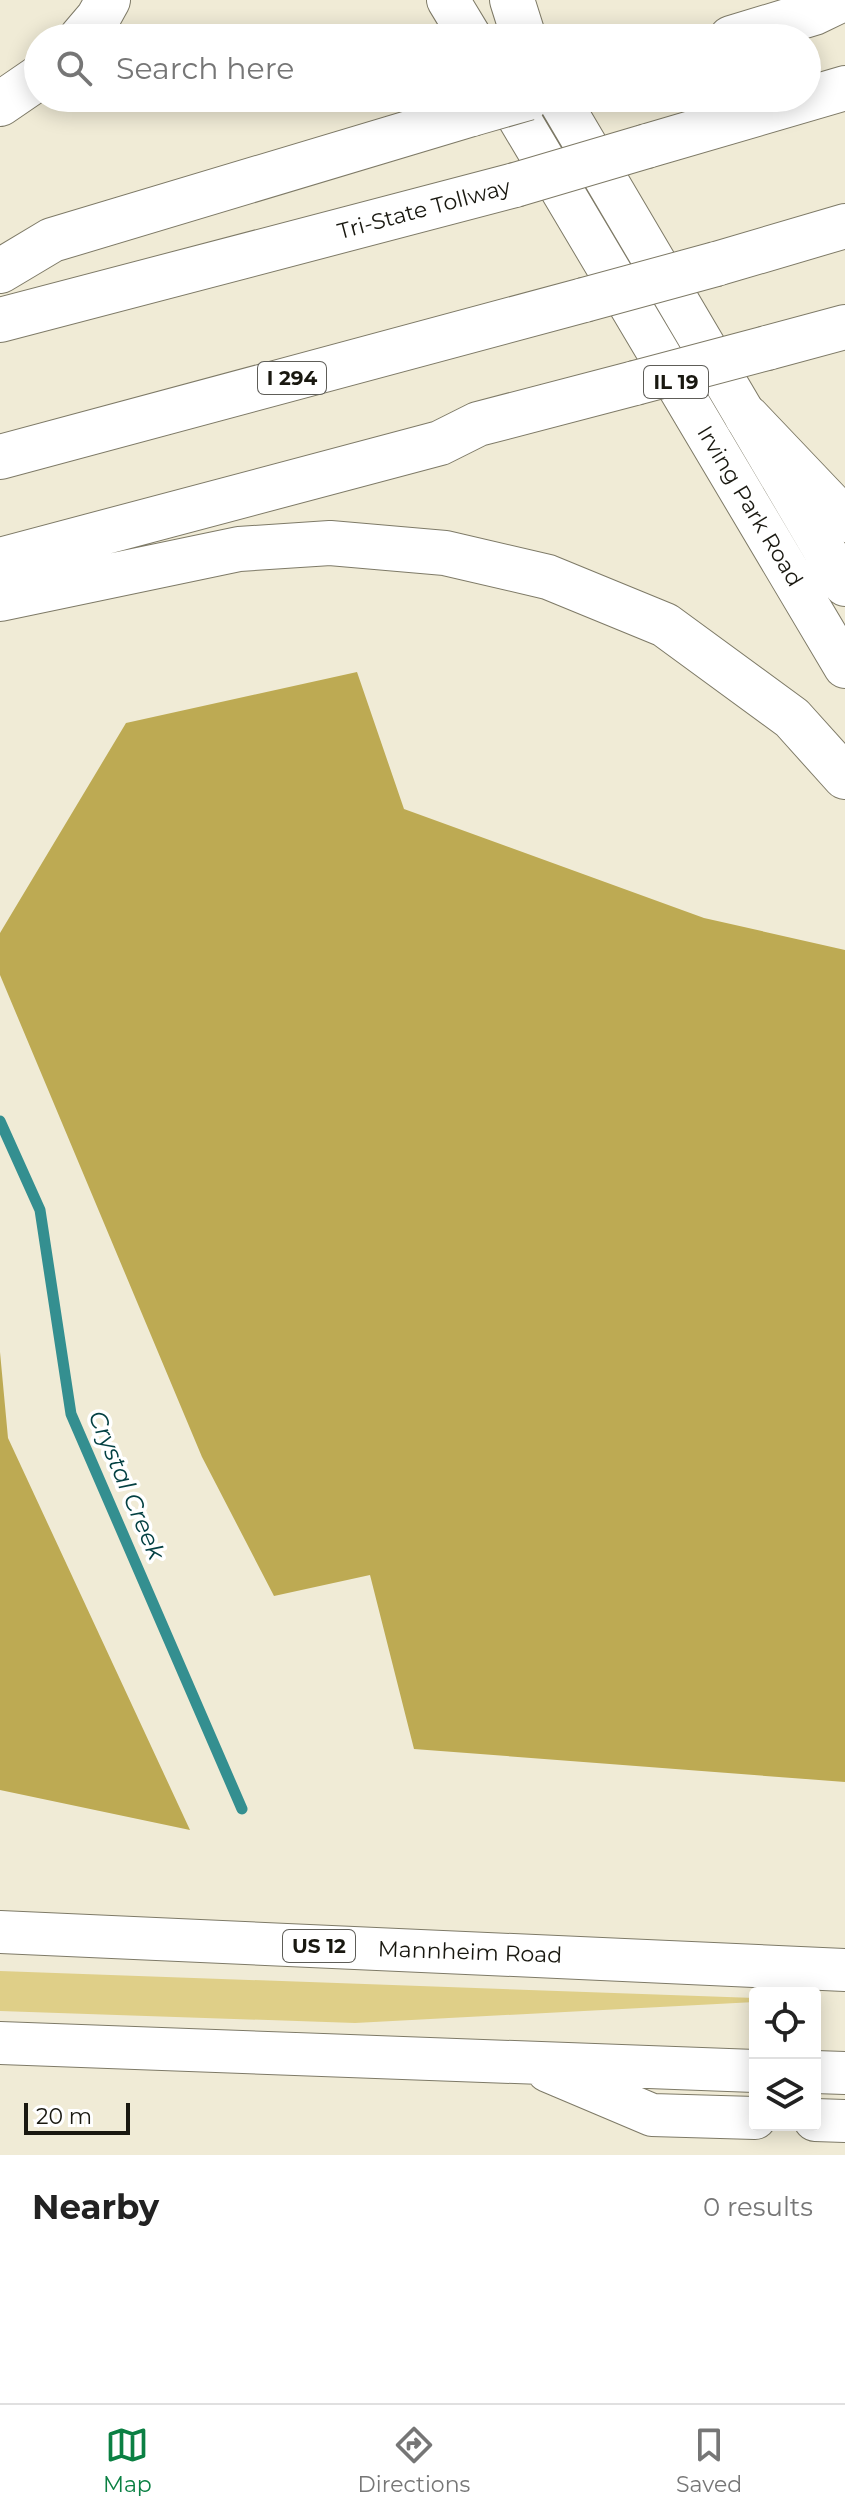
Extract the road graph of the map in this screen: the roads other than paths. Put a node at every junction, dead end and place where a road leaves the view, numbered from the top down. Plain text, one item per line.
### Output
1 (108, 0) edge
2 (448, 0) edge
3 (499, 0) edge
4 (512, 0) edge
5 (841, 0) edge
6 (93, 24) edge
7 (463, 24) edge
8 (514, 24) edge
9 (519, 24) edge
10 (777, 24) edge
11 (24, 88) edge
12 (845, 88) edge
13 (821, 95) edge
14 (0, 104) edge
15 (469, 112) edge
16 (493, 112) edge
17 (566, 112) edge
18 (763, 112) edge
19 (845, 226) edge
20 (0, 271) edge
21 (0, 320) edge
22 (845, 327) edge
23 (845, 348) edge
24 (772, 356) junction
25 (747, 417) junction
26 (0, 457) edge
27 (845, 520) edge
28 (0, 560) edge
29 (845, 585) edge
30 (0, 599) edge
31 (845, 667) edge
32 (845, 777) edge
33 (0, 1932) edge
34 (845, 1970) edge
35 (0, 2043) edge
36 (524, 2061) junction
37 (749, 2071) edge
38 (821, 2072) edge
39 (845, 2073) edge
40 (749, 2118) edge
41 (821, 2120) edge
42 (845, 2121) edge

1 - 6 highway
2 - 7 main road
3 - 8 main road
4 - 9 highway
5 - 10 highway
11 - 14 highway
12 - 13 highway, Tri-State Tollway, bridge
15 - 20 highway
16 - 31 main road, Irving Park Road / IL 19
17 - 25 main road, Irving Park Road / IL 19
18 - 21 highway, Tri-State Tollway, bridge
19 - 26 highway, I 294, bridge
22 - 24 highway
23 - 24 highway
24 - 28 highway, bridge
25 - 27 highway
25 - 29 main road, Irving Park Road / IL 19
30 - 32 highway
33 - 34 main road, Mannheim Road / US 12
35 - 36 main road
36 - 37 main road
36 - 40 main road
38 - 39 main road
41 - 42 main road

